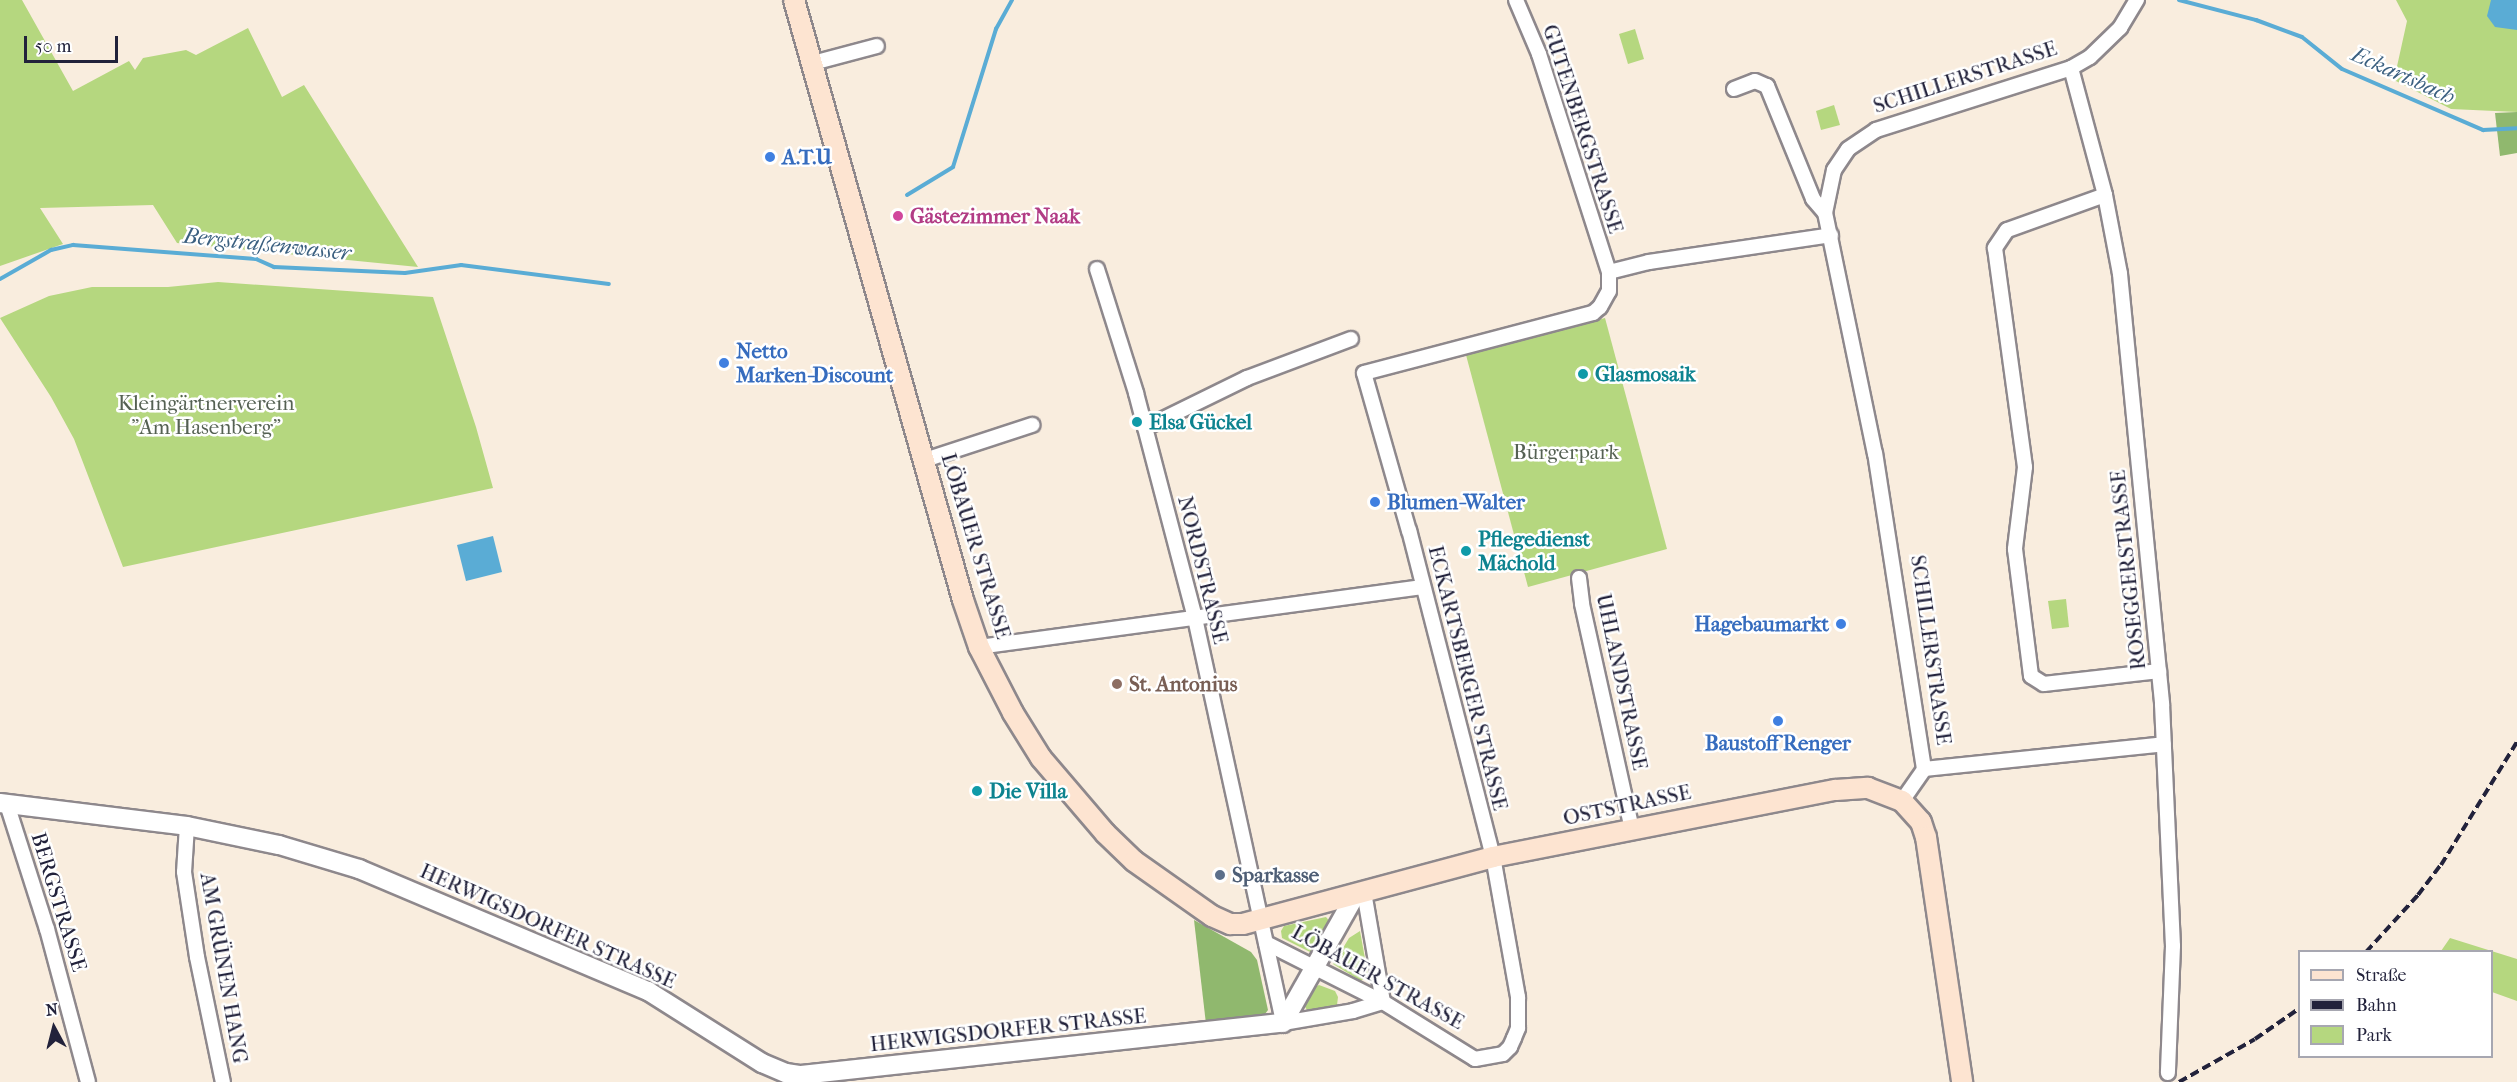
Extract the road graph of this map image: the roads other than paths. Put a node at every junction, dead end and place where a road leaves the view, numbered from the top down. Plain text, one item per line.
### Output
1 (794, 0) edge
2 (1516, 0) edge
3 (2136, 3) edge
4 (877, 46) dead end
5 (813, 63) junction
6 (2071, 68) junction
7 (1734, 89) dead end
8 (2105, 195) junction
9 (1825, 213) junction
10 (1831, 235) junction
11 (1097, 269) dead end
12 (1609, 272) junction
13 (1352, 339) dead end
14 (1032, 425) dead end
15 (1145, 428) junction
16 (925, 460) junction
17 (1579, 578) dead end
18 (1423, 587) junction
19 (1195, 618) junction
20 (979, 647) junction
21 (2159, 671) junction
22 (2164, 744) junction
23 (1924, 769) junction
24 (1902, 801) junction
25 (3, 804) edge
26 (188, 826) junction
27 (1632, 829) junction
28 (1493, 857) junction
29 (1360, 893) junction
30 (1261, 920) junction
31 (1266, 943) junction
32 (1314, 968) junction
33 (1518, 997) joint
34 (1383, 1002) junction
35 (1283, 1023) junction
36 (2168, 1073) dead end
37 (88, 1082) edge
38 (223, 1082) edge
39 (1962, 1082) edge

1 - 5 main road, LÖBAUER STRASSE
2 - 12 street, GUTENBERGSTRASSE
3 - 6 street, SCHILLERSTRASSE
4 - 5 street
5 - 16 main road, LÖBAUER STRASSE
6 - 8 street, ROSEGGERSTRASSE
6 - 9 street, SCHILLERSTRASSE
7 - 9 street, SCHILLERSTRASSE
8 - 21 street, ROSEGGERSTRASSE
8 - 21 street
9 - 10 street, SCHILLERSTRASSE
10 - 12 street
10 - 23 street, SCHILLERSTRASSE
11 - 15 street, NORDSTRASSE
12 - 18 street, ECKARTSBERGER STRASSE
13 - 15 street
14 - 16 street
15 - 19 street, NORDSTRASSE
16 - 20 main road, LÖBAUER STRASSE
17 - 27 street, UHLANDSTRASSE
18 - 19 street
18 - 28 street, ECKARTSBERGER STRASSE
19 - 20 street
19 - 30 street, NORDSTRASSE
20 - 30 main road, LÖBAUER STRASSE
21 - 22 street, ROSEGGERSTRASSE
22 - 23 street
22 - 36 street, ROSEGGERSTRASSE
23 - 24 street, SCHILLERSTRASSE
24 - 27 main road, OSTSTRASSE
24 - 39 main road
25 - 26 street, HERWIGSDORFER STRASSE
25 - 37 street, BERGSTRASSE
26 - 35 street, HERWIGSDORFER STRASSE
26 - 38 street, AM GRÜNEN HANG
27 - 28 main road, OSTSTRASSE
28 - 29 main road, OSTSTRASSE
28 - 33 street, ECKARTSBERGER STRASSE
29 - 30 main road, OSTSTRASSE
29 - 32 street
29 - 34 street
30 - 31 street, LÖBAUER STRASSE
31 - 32 street, LÖBAUER STRASSE
31 - 35 street
32 - 34 street, LÖBAUER STRASSE
32 - 35 street
33 - 34 street, LÖBAUER STRASSE
34 - 35 street

